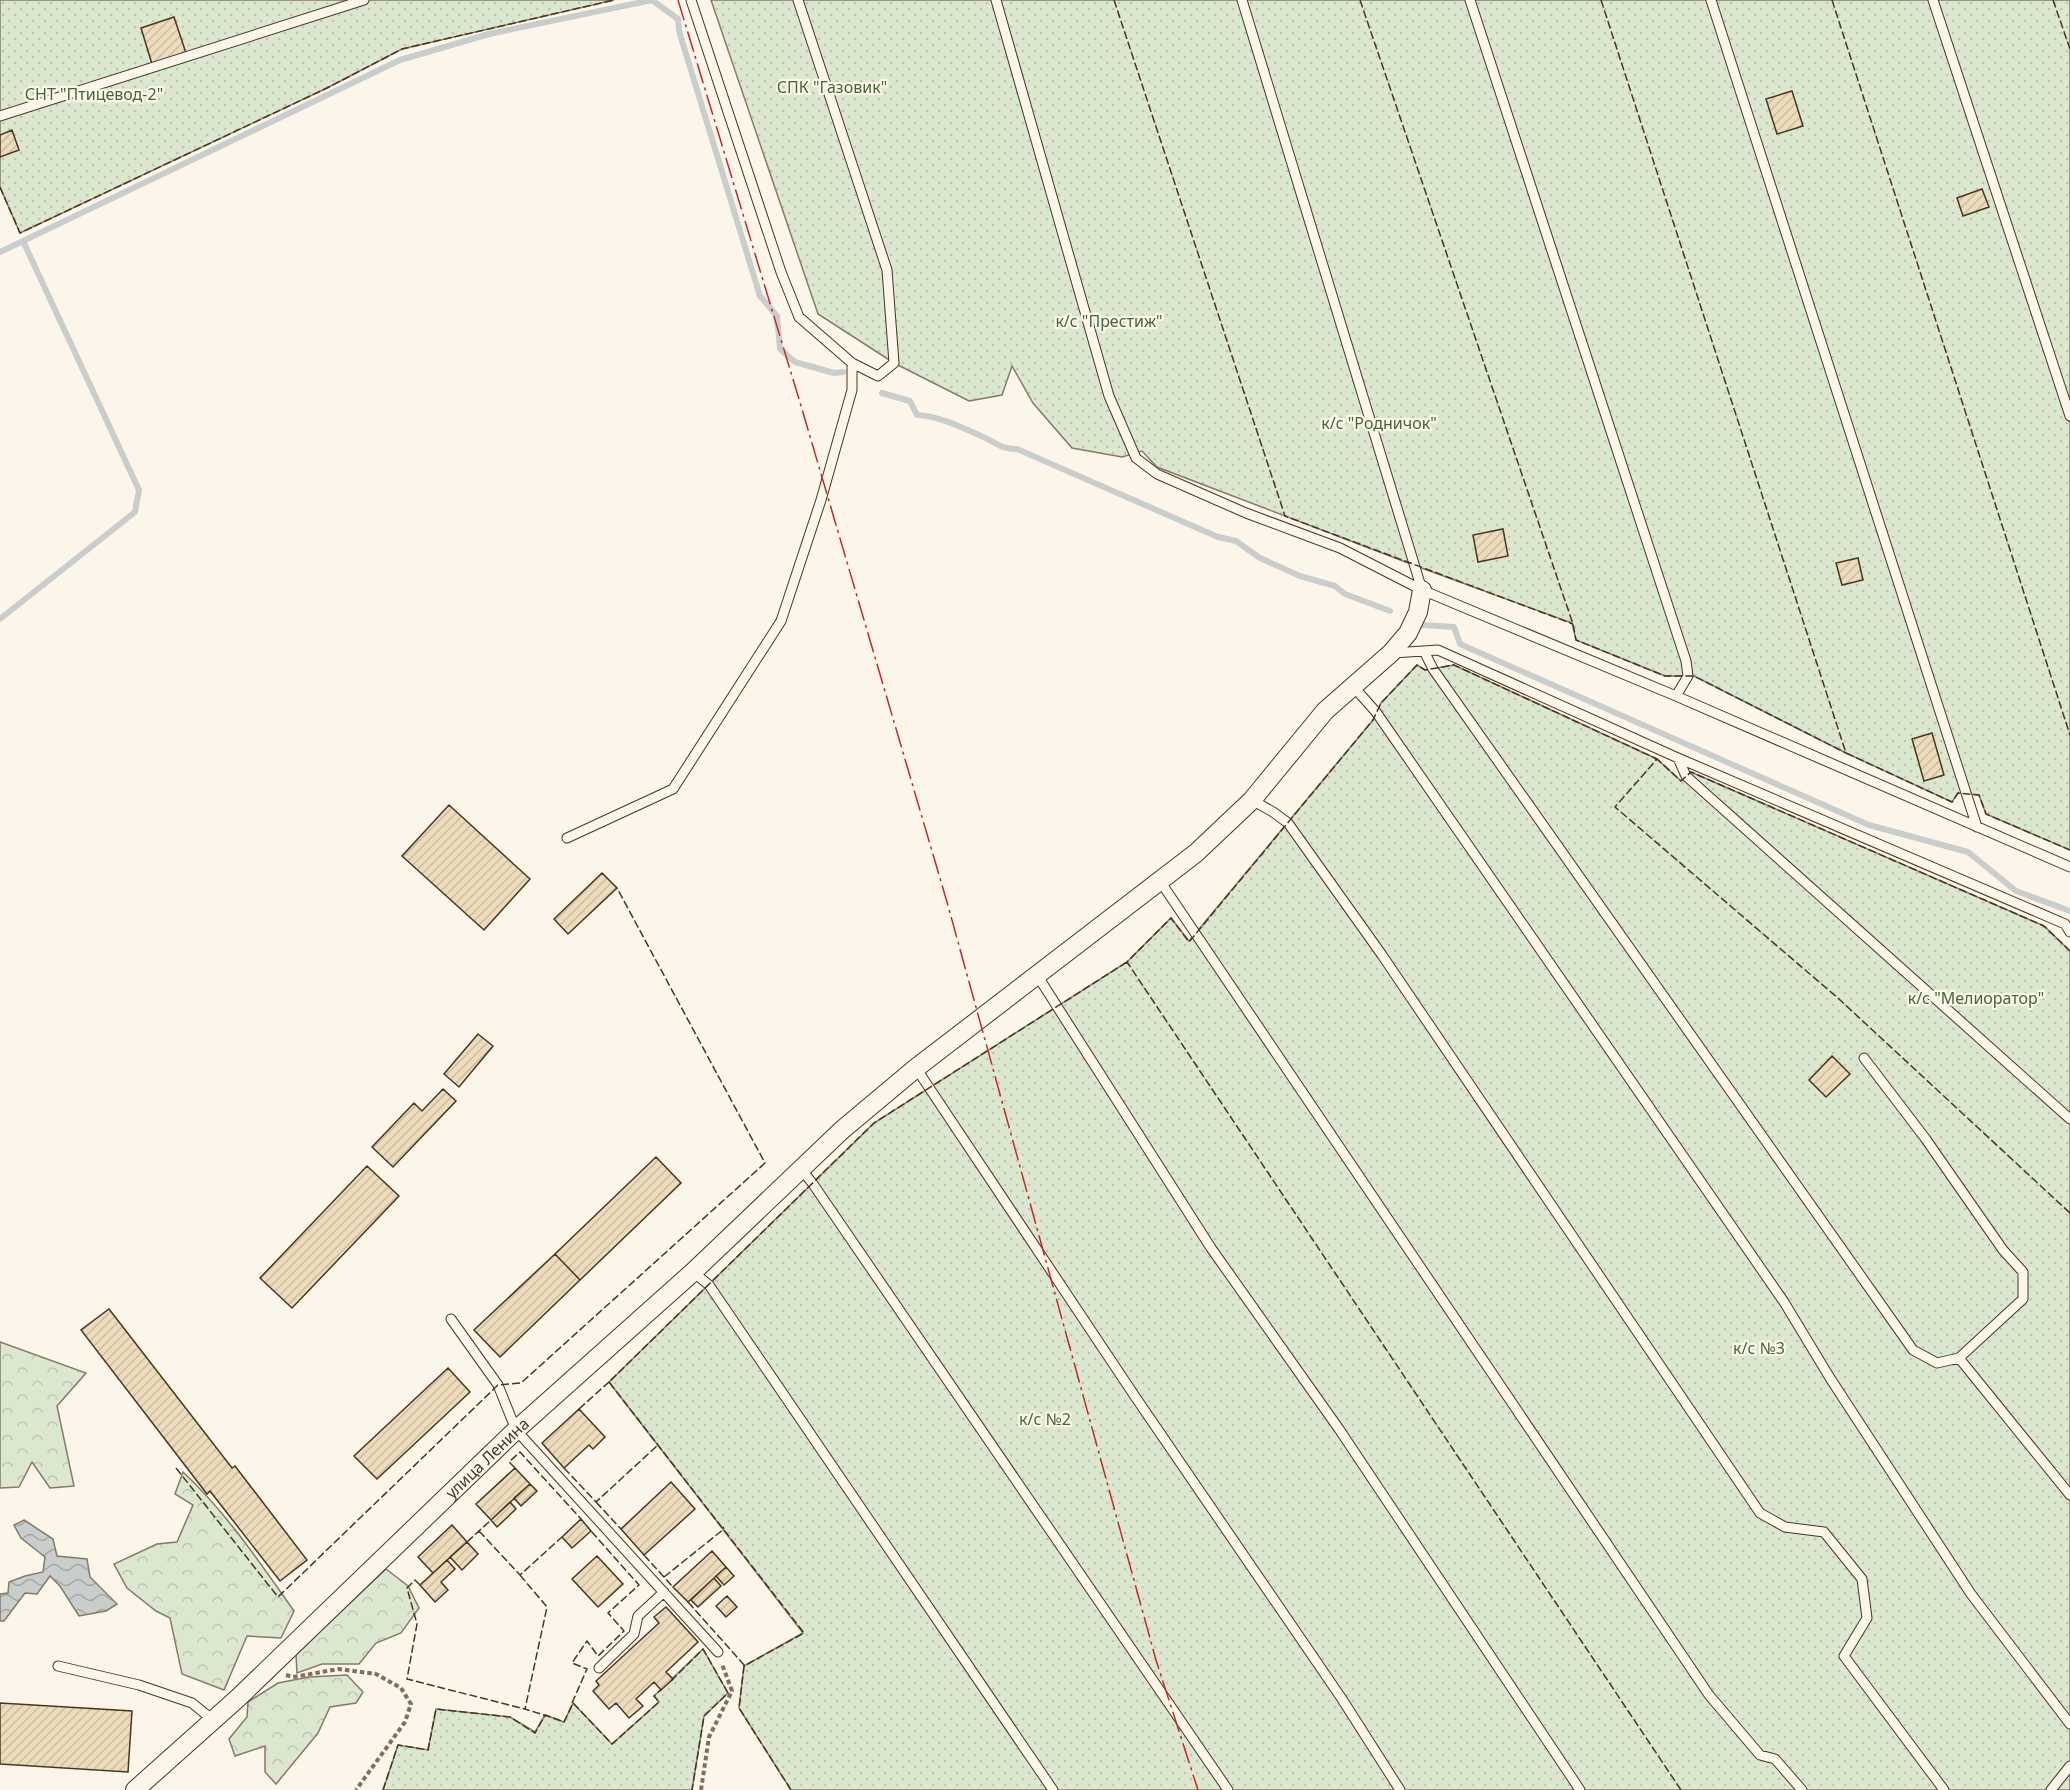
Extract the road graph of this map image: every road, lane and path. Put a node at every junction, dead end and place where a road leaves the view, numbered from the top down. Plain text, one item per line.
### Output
1 (364, 0) edge
2 (691, 0) edge
3 (798, 0) edge
4 (996, 0) edge
5 (1242, 0) edge
6 (1470, 0) edge
7 (1711, 0) edge
8 (1933, 0) edge
9 (0, 116) edge
10 (852, 363) junction
11 (2070, 416) edge
12 (1422, 590) junction
13 (1424, 651) junction
14 (1391, 653) junction
15 (1353, 686) junction
16 (1676, 696) junction
17 (1678, 758) junction
18 (1252, 800) junction
19 (1977, 827) junction
20 (567, 838) dead end
21 (2070, 867) edge
22 (1160, 881) junction
23 (2070, 932) edge
24 (1037, 975) junction
25 (1864, 1058) dead end
26 (916, 1068) junction
27 (2070, 1119) edge
28 (801, 1169) junction
29 (693, 1272) junction
30 (451, 1319) dead end
31 (1959, 1358) junction
32 (516, 1430) junction
33 (2070, 1495) edge
34 (664, 1592) junction
35 (718, 1652) joint
36 (58, 1666) dead end
37 (599, 1668) dead end
38 (268, 1669) junction
39 (213, 1720) junction
40 (2070, 1724) edge
41 (2070, 1766) edge
42 (135, 1790) edge
43 (356, 1790) edge
44 (701, 1790) edge
45 (1053, 1790) edge
46 (1228, 1790) edge
47 (1400, 1790) edge
48 (1580, 1790) edge
49 (1802, 1790) edge
50 (1944, 1790) edge
51 (2051, 1790) edge

1 - 9 lane
2 - 10 lane
3 - 10 lane
4 - 12 lane
5 - 12 lane
6 - 16 lane
7 - 19 lane
8 - 11 lane
10 - 20 lane
12 - 14 street, улица Ленина
12 - 16 lane
13 - 14 lane
13 - 17 lane
13 - 31 lane
14 - 15 street, улица Ленина
15 - 18 street, улица Ленина
15 - 40 lane
16 - 19 lane
17 - 23 lane
17 - 27 lane
18 - 22 street, улица Ленина
18 - 50 lane
19 - 21 lane
22 - 24 street, улица Ленина
22 - 49 lane
24 - 26 street, улица Ленина
24 - 48 lane
25 - 31 lane
26 - 28 street, улица Ленина
26 - 47 lane
28 - 29 street, улица Ленина
28 - 46 lane
29 - 32 street, улица Ленина
29 - 45 lane
30 - 32 lane
31 - 33 lane
32 - 34 lane
32 - 38 street, улица Ленина
34 - 35 lane
34 - 37 lane
35 - 44 path
36 - 39 lane
38 - 39 street, улица Ленина
38 - 43 path
39 - 42 street, улица Ленина
41 - 51 lane

